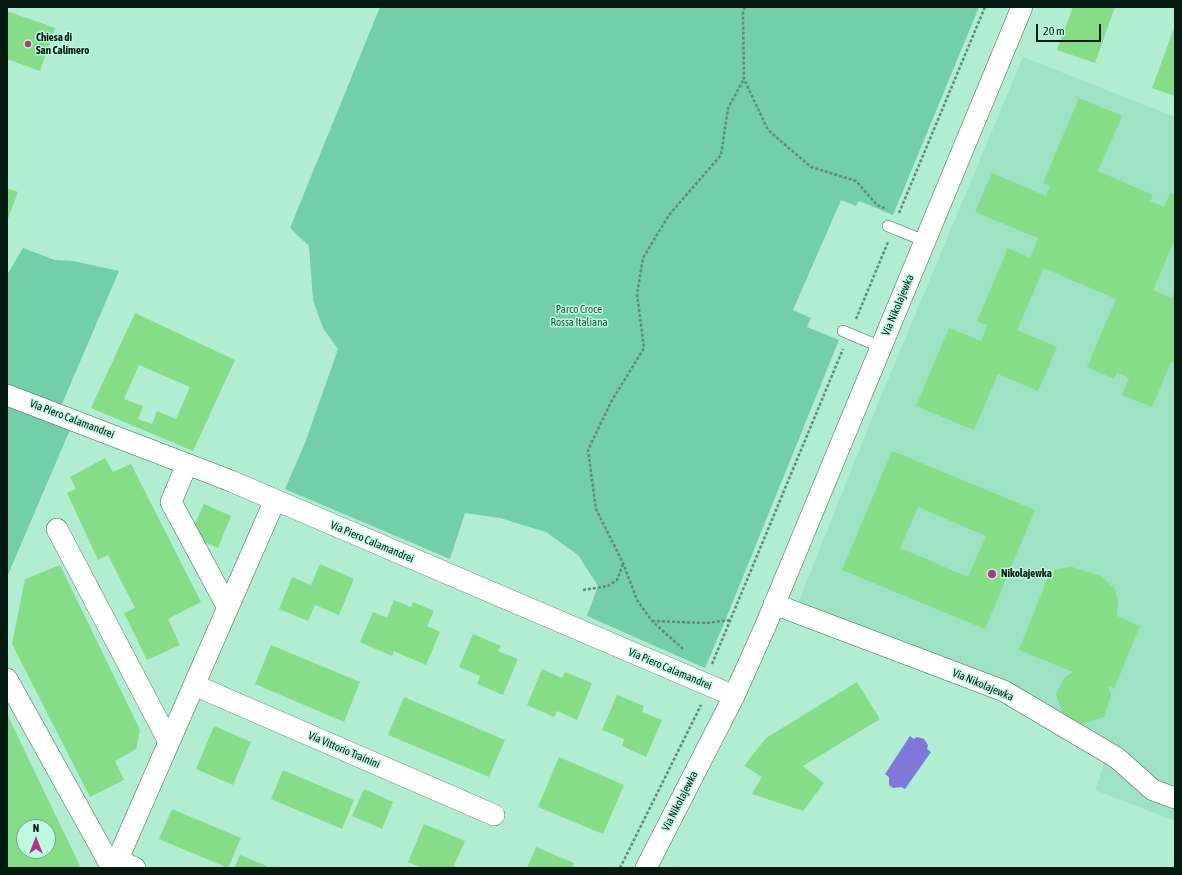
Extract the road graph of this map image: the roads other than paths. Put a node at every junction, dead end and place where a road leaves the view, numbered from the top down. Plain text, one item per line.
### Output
1 (1022, 7) edge
2 (888, 226) dead end
3 (925, 241) junction
4 (843, 331) dead end
5 (881, 347) junction
6 (7, 395) edge
7 (187, 464) junction
8 (275, 500) junction
9 (57, 529) dead end
10 (774, 604) junction
11 (228, 608) junction
12 (7, 679) edge
13 (194, 685) junction
14 (734, 696) junction
15 (169, 742) junction
16 (1175, 798) edge
17 (494, 815) dead end
18 (120, 866) edge
19 (646, 868) edge

1 - 3 street, Via Nikolajewka
2 - 3 lane
3 - 5 street, Via Nikolajewka
4 - 5 lane
5 - 10 street, Via Nikolajewka
6 - 7 street, Via Piero Calamandrei
7 - 8 street, Via Piero Calamandrei
7 - 11 street
8 - 11 street
8 - 14 street, Via Piero Calamandrei
9 - 15 street
10 - 14 street, Via Nikolajewka
10 - 16 street, Via Nikolajewka
11 - 13 street
12 - 18 street
13 - 15 street
13 - 17 street, Via Vittorio Trainini
14 - 19 street, Via Nikolajewka
15 - 18 street

